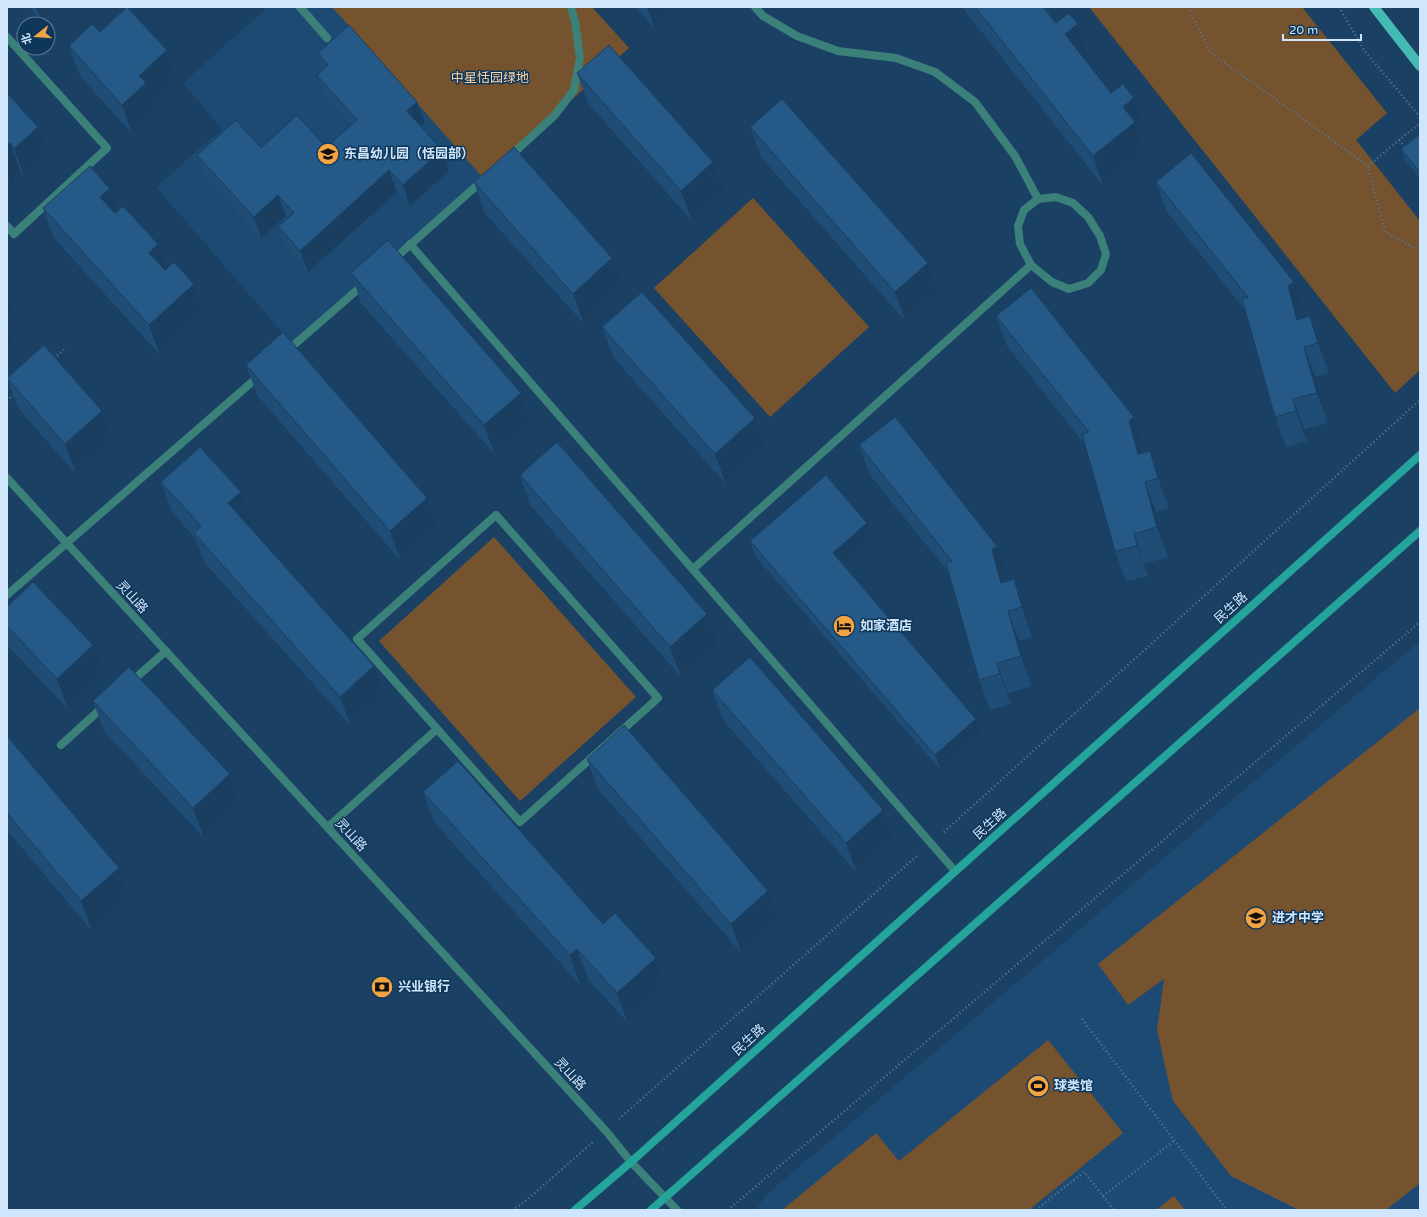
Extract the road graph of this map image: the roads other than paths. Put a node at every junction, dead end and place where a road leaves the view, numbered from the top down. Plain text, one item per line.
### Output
1 (300, 7) edge
2 (571, 7) edge
3 (755, 7) edge
4 (1374, 7) edge
5 (7, 37) edge
6 (327, 38) dead end
7 (1420, 66) edge
8 (502, 163) edge
9 (490, 174) edge
10 (1038, 199) junction
11 (7, 226) edge
12 (410, 244) junction
13 (387, 264) edge
14 (1031, 265) junction
15 (370, 279) edge
16 (282, 356) edge
17 (264, 371) edge
18 (1420, 455) edge
19 (7, 478) edge
20 (1420, 531) edge
21 (67, 543) junction
22 (693, 569) junction
23 (7, 595) edge
24 (166, 651) junction
25 (125, 688) edge
26 (108, 703) edge
27 (437, 729) junction
28 (61, 746) dead end
29 (328, 827) junction
30 (955, 871) junction
31 (631, 1162) junction
32 (665, 1198) junction
33 (575, 1210) edge
34 (651, 1210) edge
35 (677, 1210) edge

1 - 6 street
2 - 8 street
3 - 10 street
4 - 7 main road
5 - 11 street
9 - 12 street
10 - 14 street
10 - 14 street
12 - 13 street
12 - 22 street
14 - 22 street
15 - 16 street
17 - 21 street
18 - 30 main road, 民生路
19 - 21 street, 灵山路
20 - 32 main road
21 - 23 street
21 - 24 street, 灵山路
22 - 30 street
24 - 25 street
24 - 29 street, 灵山路
26 - 28 street
27 - 27 street
27 - 29 street
29 - 31 street, 灵山路
30 - 31 main road, 民生路
31 - 32 street, 灵山路
31 - 33 main road, 民生路
32 - 34 main road
32 - 35 street, 灵山路

